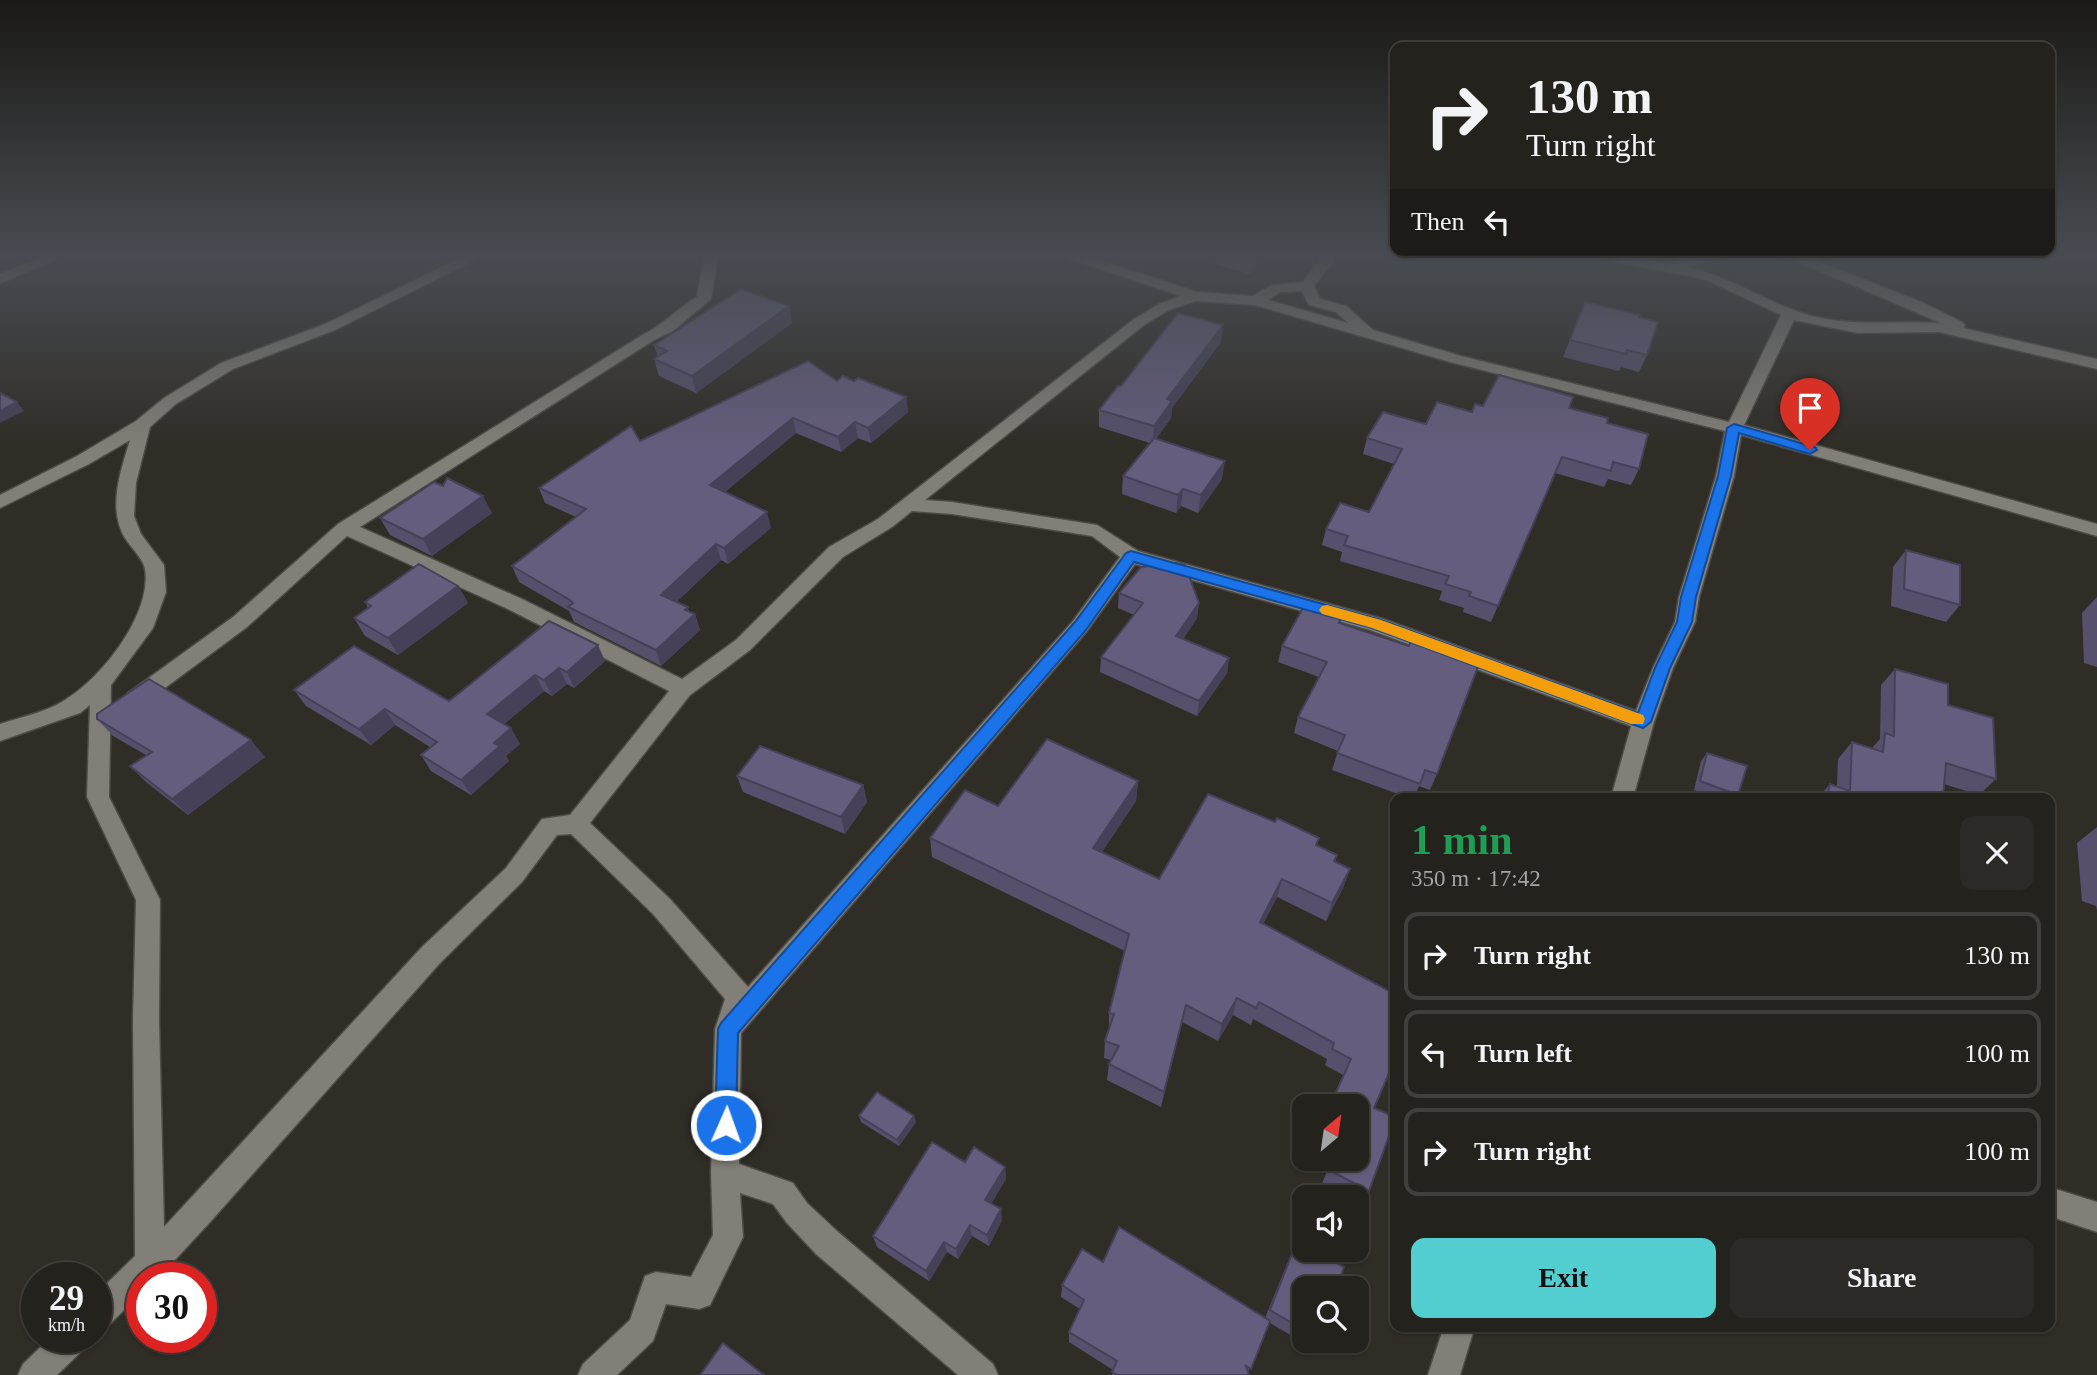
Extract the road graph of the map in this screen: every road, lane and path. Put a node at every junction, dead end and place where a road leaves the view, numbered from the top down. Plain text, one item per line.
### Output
1 (344, 320) edge
2 (676, 320) edge
3 (1140, 320) edge
4 (1320, 320) edge
5 (1354, 320) edge
6 (1786, 320) edge
7 (1819, 320) edge
8 (1945, 320) edge
9 (1970, 334) junction
10 (1373, 336) junction
11 (2097, 364) edge
12 (142, 425) junction
13 (1734, 428) junction
14 (0, 502) edge
15 (905, 505) junction
16 (345, 528) junction
17 (2097, 530) edge
18 (1131, 556) junction
19 (101, 684) junction
20 (683, 689) junction
21 (1643, 722) junction
22 (100, 725) junction
23 (0, 733) edge
24 (1623, 793) edge
25 (576, 824) junction
26 (728, 1029) junction
27 (725, 1173) junction
28 (2055, 1203) edge
29 (2097, 1217) edge
30 (150, 1262) edge
31 (152, 1262) edge
32 (126, 1287) edge
33 (112, 1301) edge
34 (1458, 1332) edge
35 (57, 1353) edge
36 (34, 1375) edge
37 (594, 1375) edge
38 (982, 1375) edge
39 (1444, 1375) edge

1 - 12 street
2 - 16 street
3 - 15 street
4 - 10 street
5 - 10 street
6 - 13 street
7 - 9 street
8 - 9 street
9 - 11 street
10 - 13 street
12 - 14 street
12 - 19 street
13 - 17 street
13 - 21 street
15 - 18 street
15 - 20 street
16 - 20 street
16 - 22 street
18 - 21 street
18 - 26 street
19 - 22 street
19 - 23 street
20 - 25 street
21 - 24 street
22 - 30 street
25 - 26 street
25 - 31 street
26 - 27 street
27 - 37 street
27 - 38 street
28 - 29 street
32 - 33 street
34 - 39 street
35 - 36 street

